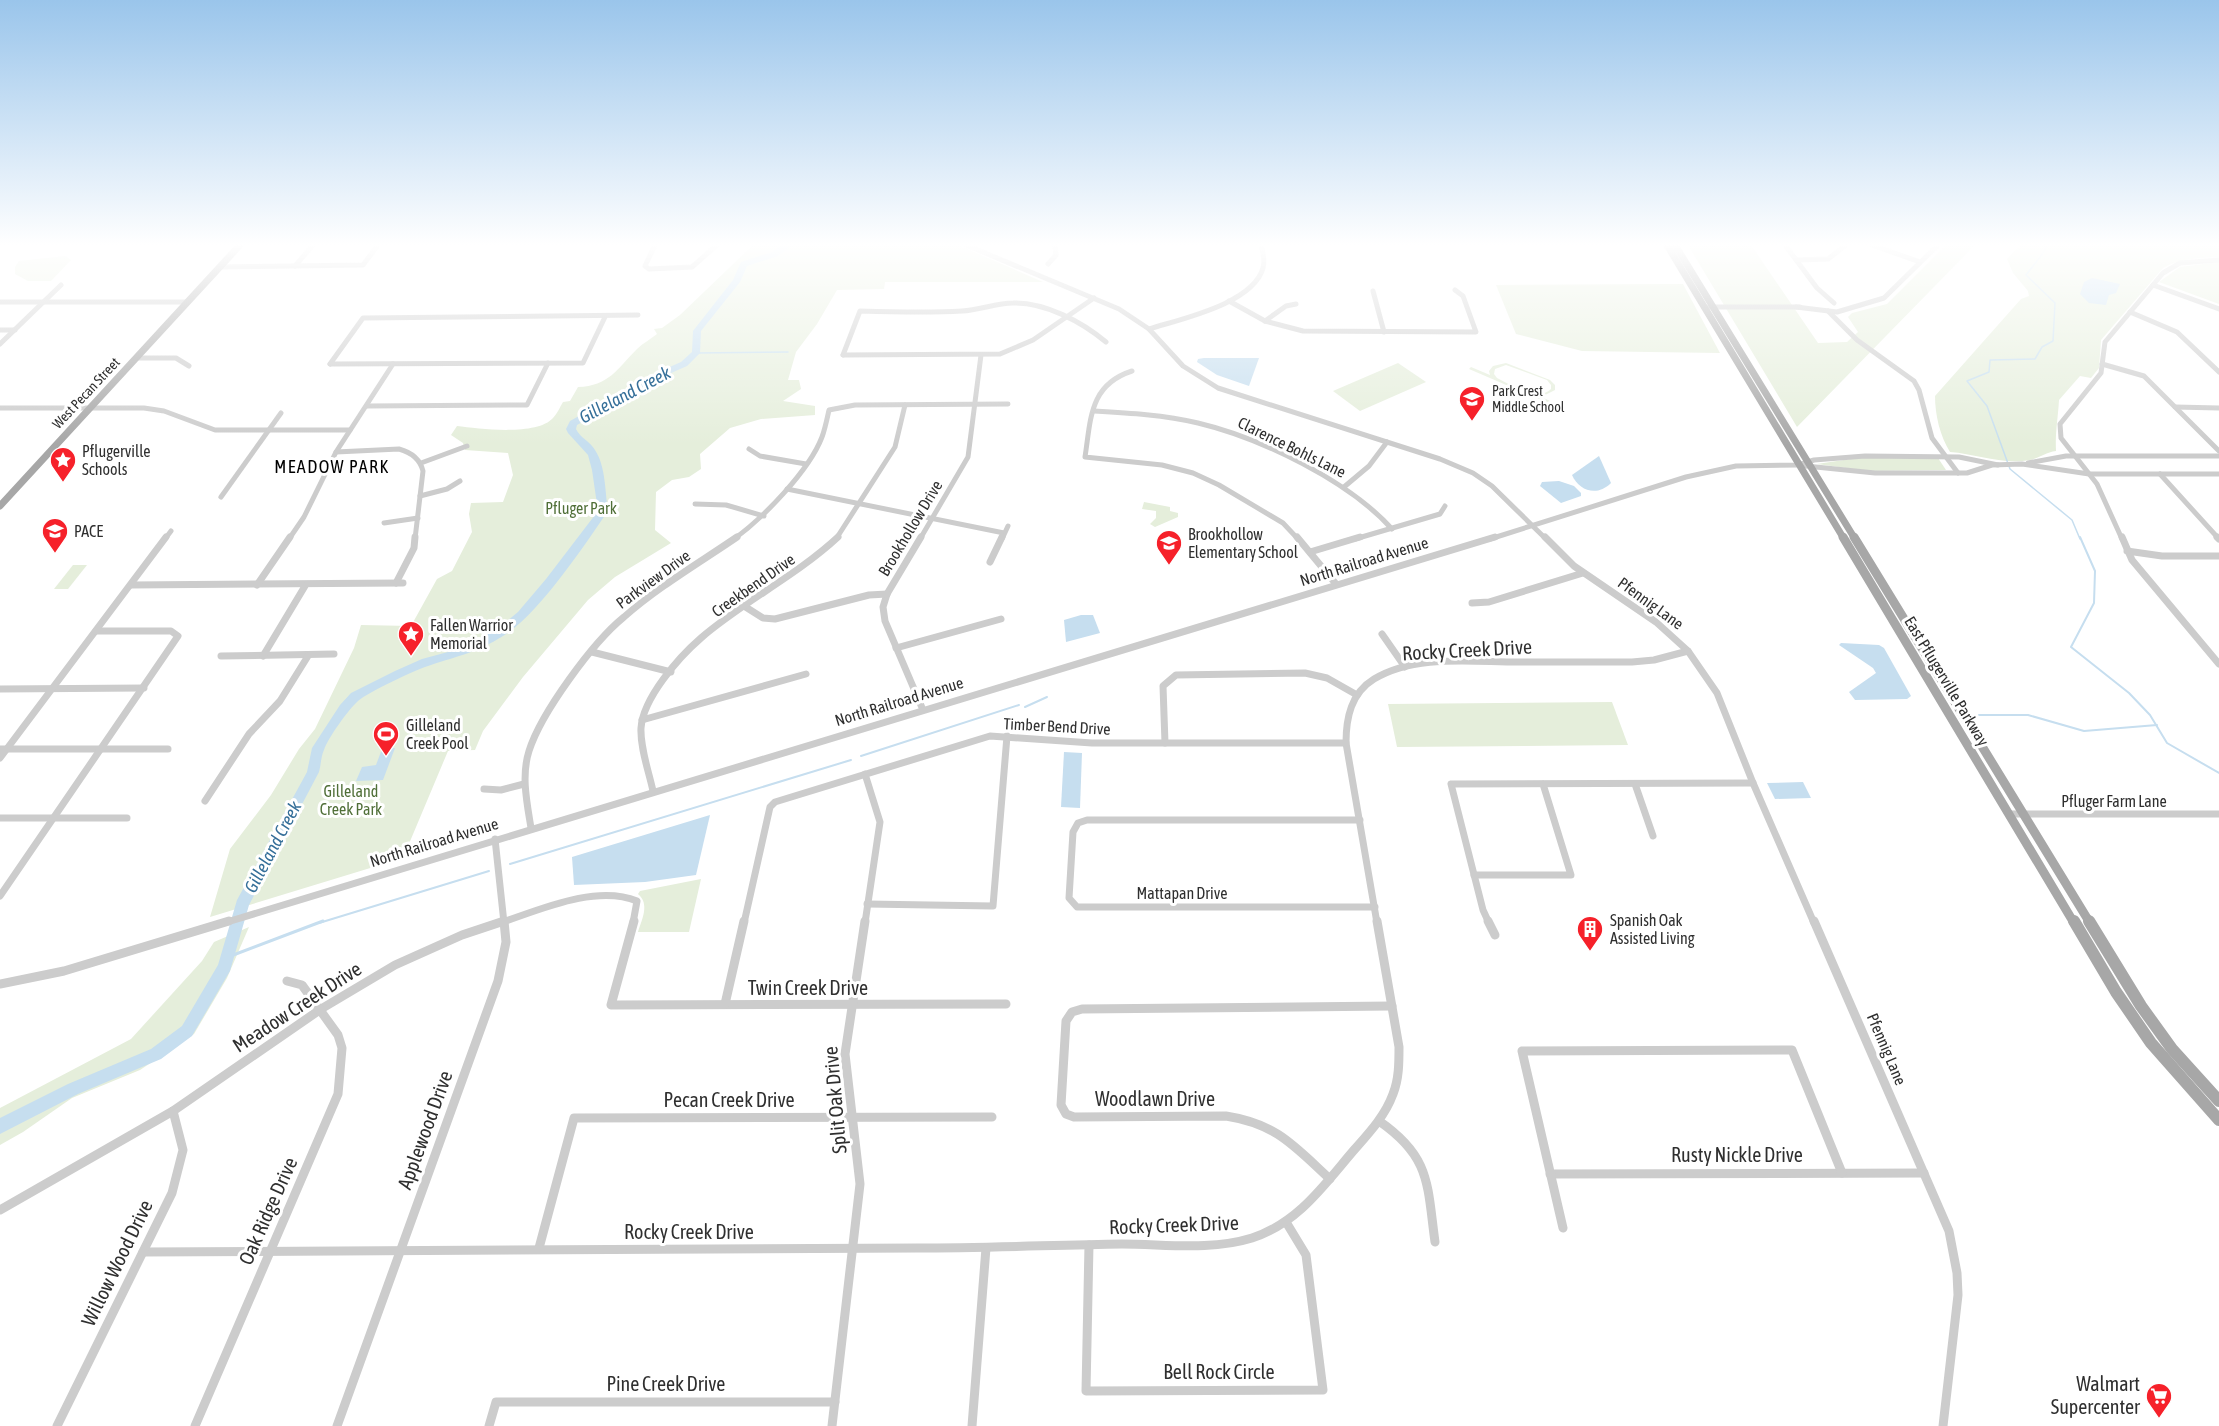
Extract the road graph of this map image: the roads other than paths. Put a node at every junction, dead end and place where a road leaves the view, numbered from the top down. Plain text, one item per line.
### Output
1 (1827, 311) edge
2 (1840, 311) edge
3 (35, 312) edge
4 (178, 312) edge
5 (861, 312) edge
6 (1047, 312) edge
7 (1074, 312) edge
8 (1124, 312) edge
9 (1198, 312) edge
10 (1248, 312) edge
11 (1278, 312) edge
12 (1378, 312) edge
13 (1469, 312) edge
14 (1706, 312) edge
15 (1716, 312) edge
16 (2130, 312) joint
17 (638, 315) dead end
18 (605, 317) junction
19 (1065, 318) junction
20 (1265, 321) junction
21 (1149, 329) junction
22 (0, 330) edge
23 (15, 330) junction
24 (1384, 332) junction
25 (1851, 334) junction
26 (1106, 342) dead end
27 (0, 344) edge
28 (981, 355) junction
29 (136, 358) junction
30 (548, 363) junction
31 (393, 364) junction
32 (2102, 364) junction
33 (2210, 364) junction
34 (2219, 364) edge
35 (189, 366) dead end
36 (1131, 371) dead end
37 (2219, 372) edge
38 (1008, 404) dead end
39 (905, 405) junction
40 (975, 405) junction
41 (367, 406) junction
42 (2175, 407) junction
43 (0, 408) edge
44 (90, 408) junction
45 (2219, 408) edge
46 (1094, 411) junction
47 (281, 413) dead end
48 (267, 430) junction
49 (350, 430) junction
50 (1388, 442) junction
51 (467, 446) dead end
52 (749, 449) dead end
53 (336, 452) junction
54 (2219, 454) edge
55 (2075, 456) junction
56 (1944, 457) junction
57 (422, 463) junction
58 (806, 464) junction
59 (2022, 464) junction
60 (1798, 465) junction
61 (1810, 465) junction
62 (1998, 465) junction
63 (1959, 474) junction
64 (2089, 474) junction
65 (2160, 474) junction
66 (2219, 474) edge
67 (460, 481) dead end
68 (1344, 487) junction
69 (787, 489) junction
70 (420, 495) junction
71 (221, 497) dead end
72 (695, 504) dead end
73 (859, 504) junction
74 (0, 506) edge
75 (1445, 506) dead end
76 (764, 516) junction
77 (418, 518) junction
78 (931, 519) junction
79 (384, 523) dead end
80 (1008, 526) dead end
81 (1533, 526) junction
82 (1392, 529) junction
83 (171, 531) dead end
84 (1004, 533) junction
85 (2219, 539) edge
86 (2127, 550) junction
87 (1310, 552) junction
88 (2219, 556) edge
89 (990, 562) dead end
90 (1583, 573) junction
91 (131, 585) junction
92 (257, 585) junction
93 (1336, 585) junction
94 (305, 586) junction
95 (887, 594) junction
96 (1472, 603) dead end
97 (744, 606) junction
98 (1904, 618) junction
99 (1001, 619) dead end
100 (1891, 619) junction
101 (96, 631) junction
102 (1382, 634) dead end
103 (896, 648) junction
104 (592, 651) junction
105 (1688, 651) junction
106 (334, 654) dead end
107 (221, 656) dead end
108 (263, 656) junction
109 (308, 656) junction
110 (2219, 664) edge
111 (1405, 667) junction
112 (671, 672) junction
113 (806, 674) dead end
114 (144, 688) junction
115 (0, 689) edge
116 (52, 689) junction
117 (1357, 695) junction
118 (923, 710) junction
119 (642, 720) junction
120 (1007, 736) junction
121 (1165, 743) junction
122 (1346, 743) junction
123 (102, 748) junction
124 (3, 749) edge
125 (168, 749) dead end
126 (0, 758) edge
127 (865, 774) junction
128 (1753, 783) junction
129 (524, 784) junction
130 (1543, 784) junction
131 (1635, 784) junction
132 (484, 789) dead end
133 (652, 791) junction
134 (205, 801) dead end
135 (2009, 814) junction
136 (2023, 814) junction
137 (2218, 814) edge
138 (0, 818) edge
139 (55, 818) junction
140 (127, 818) dead end
141 (1360, 820) junction
142 (531, 828) junction
143 (1653, 836) dead end
144 (495, 839) junction
145 (1474, 875) junction
146 (0, 896) edge
147 (867, 904) junction
148 (1375, 907) junction
149 (504, 921) junction
150 (1495, 935) dead end
151 (287, 981) dead end
152 (0, 984) edge
153 (852, 1004) junction
154 (1006, 1004) dead end
155 (611, 1005) joint
156 (725, 1005) junction
157 (1392, 1006) junction
158 (321, 1009) junction
159 (2219, 1101) edge
160 (173, 1111) junction
161 (992, 1117) dead end
162 (852, 1118) junction
163 (2219, 1120) edge
164 (1379, 1121) junction
165 (1842, 1173) junction
166 (1924, 1173) junction
167 (1550, 1174) junction
168 (1330, 1179) junction
169 (0, 1210) edge
170 (1286, 1222) junction
171 (1563, 1228) dead end
172 (1435, 1242) dead end
173 (1089, 1245) junction
174 (540, 1248) junction
175 (986, 1248) junction
176 (854, 1249) junction
177 (269, 1251) junction
178 (400, 1251) junction
179 (143, 1252) junction
180 (835, 1402) junction
181 (57, 1426) edge
182 (195, 1426) edge
183 (337, 1426) edge
184 (489, 1426) edge
185 (831, 1426) edge
186 (972, 1426) edge
187 (1943, 1426) edge

1 - 25 street
2 - 25 street
3 - 23 street
4 - 29 main road, West Pecan Street
5 - 28 street
6 - 19 street
7 - 19 street
8 - 21 street, Pfennig Lane
9 - 21 street
10 - 20 street
11 - 20 street
12 - 24 street
13 - 24 street
14 - 60 main road, East Pflugerville Parkway
15 - 61 main road, East Pflugerville Parkway
16 - 32 street
16 - 33 street
17 - 18 street
18 - 30 street
18 - 31 street
19 - 26 street
19 - 28 street
20 - 24 street
21 - 50 street, Pfennig Lane
22 - 23 street
23 - 27 street
25 - 56 street
28 - 40 street, Brookhollow Drive
29 - 35 street
29 - 44 main road, West Pecan Street
30 - 31 street
30 - 41 street
31 - 41 street
32 - 42 street
32 - 55 street
33 - 34 street
33 - 37 street
36 - 46 street
38 - 40 street
39 - 40 street
39 - 58 street, Parkview Drive
39 - 73 street, Creekbend Drive
40 - 78 street, Brookhollow Drive
41 - 49 street
42 - 45 street
42 - 54 street
43 - 44 street
44 - 48 street
44 - 74 main road, West Pecan Street
46 - 68 street, Clarence Bohls Lane
46 - 87 street
47 - 48 street
48 - 49 street
48 - 71 street
49 - 53 street
50 - 68 street
50 - 81 street, Pfennig Lane
51 - 57 street
52 - 58 street
53 - 57 street
53 - 92 street
54 - 55 street
55 - 59 street
55 - 64 street
56 - 61 street
56 - 62 street
56 - 63 street
57 - 70 street
58 - 69 street, Parkview Drive
59 - 62 street
59 - 64 street
60 - 61 street, North Railroad Avenue
60 - 81 street, North Railroad Avenue
60 - 100 main road, East Pflugerville Parkway
61 - 63 street
61 - 98 main road, East Pflugerville Parkway
62 - 63 street
64 - 65 street
64 - 86 street
65 - 66 street
65 - 85 street
67 - 70 street
68 - 82 street, Clarence Bohls Lane
69 - 73 street
69 - 76 street, Parkview Drive
70 - 77 street
72 - 76 street
73 - 78 street
73 - 97 street, Creekbend Drive
75 - 82 street
76 - 104 street, Parkview Drive
77 - 79 street
77 - 94 street
78 - 84 street
78 - 95 street, Brookhollow Drive
80 - 84 street
81 - 90 street, Pfennig Lane
81 - 93 street, North Railroad Avenue
82 - 87 street
83 - 91 street
84 - 89 street
86 - 88 street
86 - 110 street
87 - 93 street
90 - 96 street
90 - 105 street, Pfennig Lane
91 - 92 street
91 - 101 street
92 - 94 street
93 - 118 street, North Railroad Avenue
94 - 108 street
95 - 97 street
95 - 103 street, Brookhollow Drive
97 - 112 street, Creekbend Drive
98 - 100 street
98 - 136 main road, East Pflugerville Parkway
99 - 103 street
100 - 135 main road, East Pflugerville Parkway
101 - 114 street
101 - 116 street
102 - 111 street
103 - 118 street, Brookhollow Drive
104 - 112 street
104 - 129 street, Parkview Drive
105 - 111 street, Rocky Creek Drive
105 - 128 street, Pfennig Lane
106 - 109 street
107 - 108 street
108 - 109 street
109 - 134 street
111 - 117 street, Rocky Creek Drive
112 - 119 street, Creekbend Drive
113 - 119 street
114 - 116 street
114 - 123 street
115 - 116 street
116 - 124 street
117 - 121 street
117 - 122 street, Rocky Creek Drive
118 - 133 street, North Railroad Avenue
119 - 133 street, Creekbend Drive
120 - 121 street, Timber Bend Drive
120 - 127 street, Timber Bend Drive
120 - 147 street
121 - 122 street, Timber Bend Drive
122 - 141 street, Rocky Creek Drive
123 - 124 street
123 - 125 street
123 - 139 street
124 - 126 street
127 - 147 street, Split Oak Drive
127 - 156 street, Timber Bend Drive
128 - 131 street
128 - 166 street, Pfennig Lane
129 - 132 street
129 - 142 street, Parkview Drive
130 - 131 street
130 - 145 street
130 - 145 street
131 - 143 street
133 - 142 street, North Railroad Avenue
135 - 136 street, Pfluger Farm Lane
135 - 163 main road, East Pflugerville Parkway
136 - 137 street, Pfluger Farm Lane
136 - 159 main road, East Pflugerville Parkway
138 - 139 street
139 - 140 street
139 - 146 street
141 - 148 street, Rocky Creek Drive
141 - 148 street, Mattapan Drive
142 - 144 street, North Railroad Avenue
144 - 149 street, Applewood Drive
144 - 152 street, North Railroad Avenue
145 - 150 street
147 - 153 street, Split Oak Drive
148 - 157 street, Rocky Creek Drive
149 - 155 street, Meadow Creek Drive
149 - 158 street, Meadow Creek Drive
149 - 178 street, Applewood Drive
151 - 158 street, Oak Ridge Drive
153 - 154 street, Twin Creek Drive
153 - 156 street, Twin Creek Drive
153 - 162 street, Split Oak Drive
155 - 156 street, Twin Creek Drive
157 - 164 street, Rocky Creek Drive
157 - 168 street, Woodlawn Drive
158 - 160 street, Meadow Creek Drive
158 - 177 street, Oak Ridge Drive
160 - 169 street, Meadow Creek Drive
160 - 179 street, Willow Wood Drive
161 - 162 street, Pecan Creek Drive
162 - 174 street, Pecan Creek Drive
162 - 176 street, Split Oak Drive
164 - 168 street, Rocky Creek Drive
164 - 172 street
165 - 166 street, Rusty Nickle Drive
165 - 167 street, Rusty Nickle Drive
165 - 167 street
166 - 187 street, Pfennig Lane
167 - 171 street
168 - 170 street, Rocky Creek Drive
170 - 173 street, Rocky Creek Drive
170 - 173 street, Bell Rock Circle
173 - 175 street, Rocky Creek Drive
174 - 176 street, Rocky Creek Drive
174 - 178 street, Rocky Creek Drive
175 - 176 street, Rocky Creek Drive
175 - 186 street
176 - 180 street, Split Oak Drive
177 - 178 street, Rocky Creek Drive
177 - 179 street, Rocky Creek Drive
177 - 182 street, Oak Ridge Drive
178 - 183 street, Applewood Drive
179 - 181 street, Willow Wood Drive
180 - 184 street, Pine Creek Drive
180 - 185 street, Split Oak Drive

